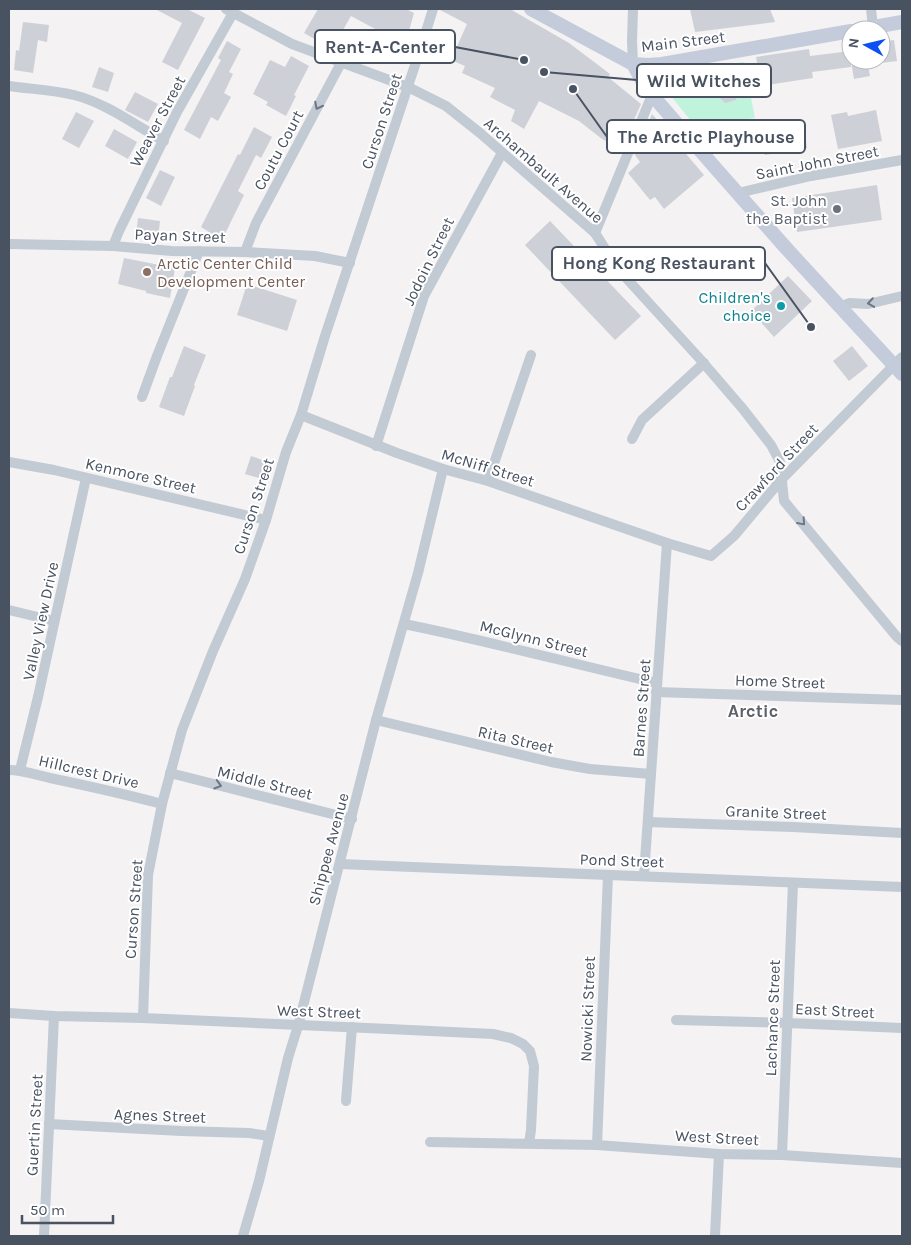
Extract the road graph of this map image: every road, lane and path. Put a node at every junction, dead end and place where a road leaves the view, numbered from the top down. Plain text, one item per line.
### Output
1 (433, 9) edge
2 (531, 9) edge
3 (633, 9) edge
4 (230, 11) edge
5 (841, 33) edge
6 (341, 63) junction
7 (633, 64) junction
8 (9, 86) edge
9 (408, 86) junction
10 (652, 95) junction
11 (164, 141) junction
12 (502, 153) junction
13 (902, 160) edge
14 (738, 193) junction
15 (595, 233) junction
16 (9, 244) edge
17 (113, 246) junction
18 (199, 251) junction
19 (245, 252) junction
20 (350, 263) junction
21 (902, 296) edge
22 (840, 307) junction
23 (531, 354) dead end
24 (704, 364) junction
25 (900, 365) edge
26 (142, 398) dead end
27 (301, 415) junction
28 (632, 439) dead end
29 (376, 446) junction
30 (9, 462) edge
31 (443, 469) junction
32 (86, 478) junction
33 (782, 480) junction
34 (488, 481) junction
35 (266, 520) junction
36 (668, 543) junction
37 (9, 610) edge
38 (54, 620) junction
39 (404, 624) junction
40 (902, 641) edge
41 (657, 688) junction
42 (902, 700) edge
43 (376, 720) junction
44 (9, 770) edge
45 (20, 770) junction
46 (170, 774) junction
47 (651, 774) junction
48 (162, 804) junction
49 (352, 819) junction
50 (648, 822) junction
51 (902, 833) edge
52 (340, 864) junction
53 (608, 875) junction
54 (644, 875) junction
55 (793, 883) junction
56 (902, 887) edge
57 (9, 1013) edge
58 (54, 1016) junction
59 (143, 1018) junction
60 (676, 1020) dead end
61 (788, 1022) junction
62 (298, 1026) junction
63 (352, 1028) junction
64 (902, 1028) edge
65 (346, 1101) dead end
66 (49, 1124) junction
67 (269, 1136) junction
68 (430, 1142) dead end
69 (529, 1143) junction
70 (597, 1145) junction
71 (719, 1154) junction
72 (782, 1155) junction
73 (902, 1163) edge
74 (44, 1236) edge
75 (243, 1236) edge
76 (715, 1236) edge

1 - 9 street, Curson Street
2 - 7 main road, Main Street
3 - 7 street
4 - 6 street, Archambault Avenue
4 - 11 street, Weaver Street
5 - 7 main road, Main Street
6 - 9 street, Archambault Avenue
6 -> 19 street, Coutu Court
7 - 10 main road
8 - 11 street
9 - 12 street, Archambault Avenue
9 - 20 street, Curson Street
10 - 14 main road
10 - 15 street
11 - 17 street, Weaver Street
12 - 15 street, Archambault Avenue
12 - 29 street, Jodoin Street
13 - 14 street, Saint John Street
14 - 22 main road
15 - 24 street, Archambault Avenue
16 - 17 street, Payan Street
17 - 18 street, Payan Street
18 - 19 street, Payan Street
18 - 26 street
19 - 20 street, Payan Street
20 - 27 street, Curson Street
21 -> 22 street
22 - 25 main road
23 - 34 street
24 - 28 street
24 - 33 street, Archambault Avenue
25 - 33 street, Crawford Street
27 - 29 street, McNiff Street
27 - 35 street, Curson Street
29 - 31 street, McNiff Street
30 - 32 street, Kenmore Street
31 - 34 street, McNiff Street
31 - 39 street, Shippee Avenue
32 - 35 street, Kenmore Street
32 - 38 street, Valley View Drive
33 - 36 street, Crawford Street
33 -> 40 street, Archambault Avenue
34 - 36 street, McNiff Street
35 - 46 street, Curson Street
36 - 41 street, Barnes Street
37 - 38 street
38 - 45 street, Valley View Drive
39 - 41 street, McGlynn Street
39 - 43 street, Shippee Avenue
41 - 42 street, Home Street
41 - 47 street, Barnes Street
43 - 47 street, Rita Street
43 - 49 street, Shippee Avenue
44 - 45 street, Hillcrest Drive
45 - 48 street, Hillcrest Drive
46 - 48 street, Curson Street
46 -> 49 street, Middle Street
47 - 50 street, Barnes Street
48 - 59 street, Curson Street
49 - 52 street, Shippee Avenue
50 - 51 street, Granite Street
50 - 54 street, Barnes Street
52 - 53 street, Pond Street
52 - 62 street, Shippee Avenue
53 - 54 street, Pond Street
53 - 70 street, Nowicki Street
54 - 55 street, Pond Street
55 - 56 street, Pond Street
55 - 61 street, Lachance Street
57 - 58 street, West Street
58 - 59 street, West Street
58 - 66 street, Guertin Street
59 - 62 street, West Street
60 - 61 street, East Street
61 - 64 street, East Street
61 - 72 street, Lachance Street
62 - 63 street, West Street
62 - 67 street, Shippee Avenue
63 - 65 street
63 - 69 street, West Street
66 - 67 street, Agnes Street
66 - 74 street, Guertin Street
67 - 75 street, Shippee Avenue
68 - 69 street, West Street
69 - 70 street, West Street
70 - 71 street, West Street
71 - 72 street, West Street
71 - 76 street
72 - 73 street, West Street

